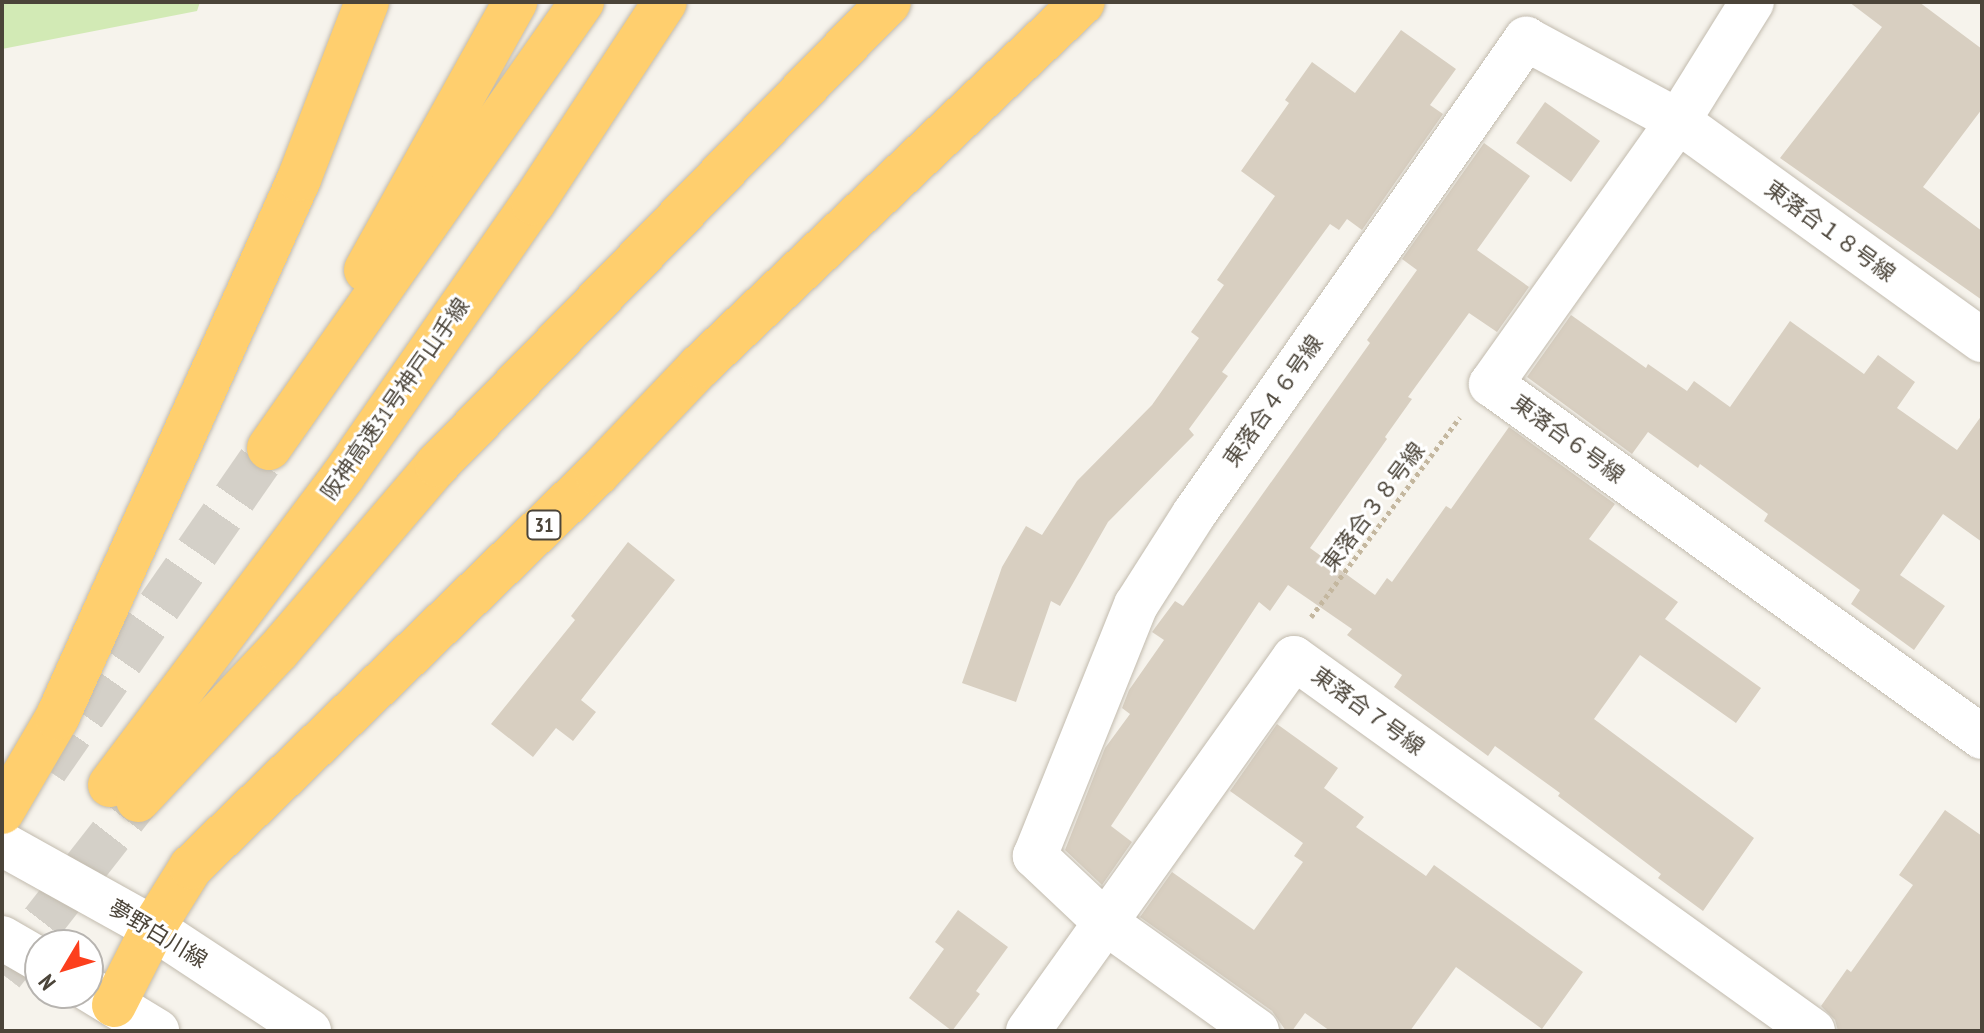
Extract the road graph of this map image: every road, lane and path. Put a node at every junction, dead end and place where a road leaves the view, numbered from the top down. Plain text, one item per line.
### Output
1 (367, 2) edge
2 (515, 2) edge
3 (582, 2) edge
4 (665, 2) edge
5 (889, 2) edge
6 (1054, 2) edge
7 (1083, 2) edge
8 (1752, 2) edge
9 (1008, 72) junction
10 (1678, 121) junction
11 (1982, 340) edge
12 (1491, 384) junction
13 (1294, 658) junction
14 (1982, 737) edge
15 (2, 812) edge
16 (2, 844) edge
17 (1106, 923) junction
18 (153, 928) junction
19 (2, 938) edge
20 (24, 951) edge
21 (104, 993) edge
22 (104, 999) edge
23 (157, 1031) edge
24 (309, 1031) edge
25 (1028, 1031) edge
26 (1257, 1031) edge
27 (1813, 1031) edge

1 - 15 highway
2 - 3 highway
4 - 5 highway, 阪神高速31号神戸山手線
6 - 9 highway, 31
7 - 9 highway, 31
8 - 10 street, 東落合６号線
9 - 18 highway, 31
10 - 11 street, 東落合１８号線
10 - 12 street, 東落合６号線
10 - 17 street, 東落合４６号線
12 - 13 path, 東落合３８号線
12 - 14 street, 東落合６号線
13 - 17 street, 東落合７号線
13 - 27 street, 東落合７号線
16 - 18 street, 夢野白川線
17 - 25 street, 東落合７号線
17 - 26 street
18 - 21 highway, 31
18 - 24 street, 夢野白川線
19 - 20 street
22 - 23 street

